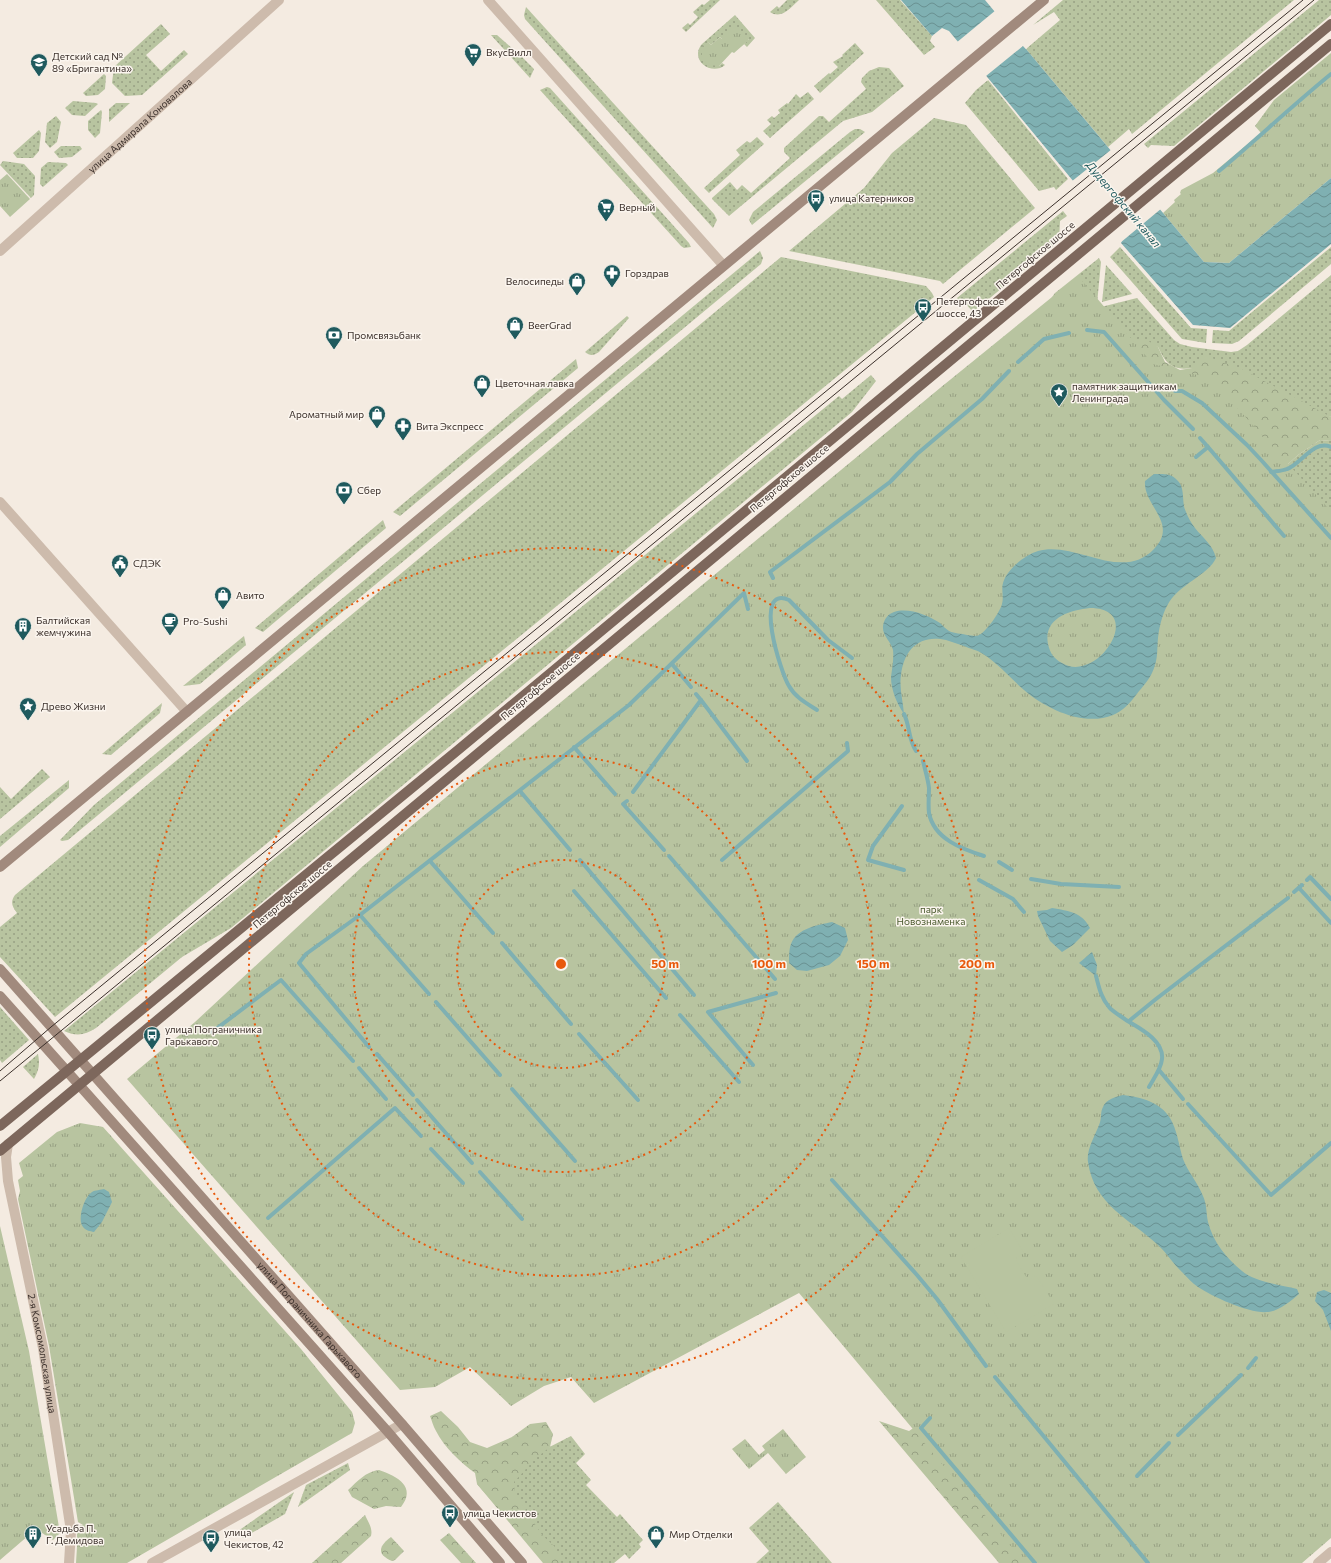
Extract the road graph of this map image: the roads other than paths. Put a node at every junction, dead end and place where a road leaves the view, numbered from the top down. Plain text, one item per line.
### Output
1 (279, 0) edge
2 (488, 0) edge
3 (1044, 0) edge
4 (1331, 24) edge
5 (1331, 44) edge
6 (0, 251) edge
7 (724, 265) junction
8 (0, 502) edge
9 (187, 712) junction
10 (0, 867) edge
11 (0, 969) edge
12 (0, 996) edge
13 (80, 1060) junction
14 (67, 1071) junction
15 (92, 1074) junction
16 (79, 1085) junction
17 (0, 1126) edge
18 (4, 1148) edge
19 (402, 1424) junction
20 (388, 1432) junction
21 (1331, 1552) edge
22 (69, 1563) edge
23 (152, 1563) edge
24 (500, 1563) edge
25 (522, 1563) edge
26 (1318, 1563) edge

1 - 6 street, улица Адмирала Коновалова
2 - 7 street
3 - 7 street
4 - 13 main road, Петергофское шоссе
5 - 15 main road, Петергофское шоссе
7 - 9 street
8 - 9 street
9 - 10 street
11 - 13 street, улица Пограничника Гарькавого
12 - 14 street, улица Пограничника Гарькавого
13 - 14 main road, Петергофское шоссе
13 - 15 street, улица Пограничника Гарькавого
14 - 16 street, улица Пограничника Гарькавого
14 - 17 main road, Петергофское шоссе
15 - 16 main road, Петергофское шоссе
15 - 19 street, улица Пограничника Гарькавого
16 - 18 main road, Петергофское шоссе
16 - 20 street, улица Пограничника Гарькавого
18 - 22 street, 2-я Комсомольская улица
19 - 20 street
19 - 25 street, улица Пограничника Гарькавого
20 - 23 street
20 - 24 street, улица Пограничника Гарькавого
21 - 26 street

